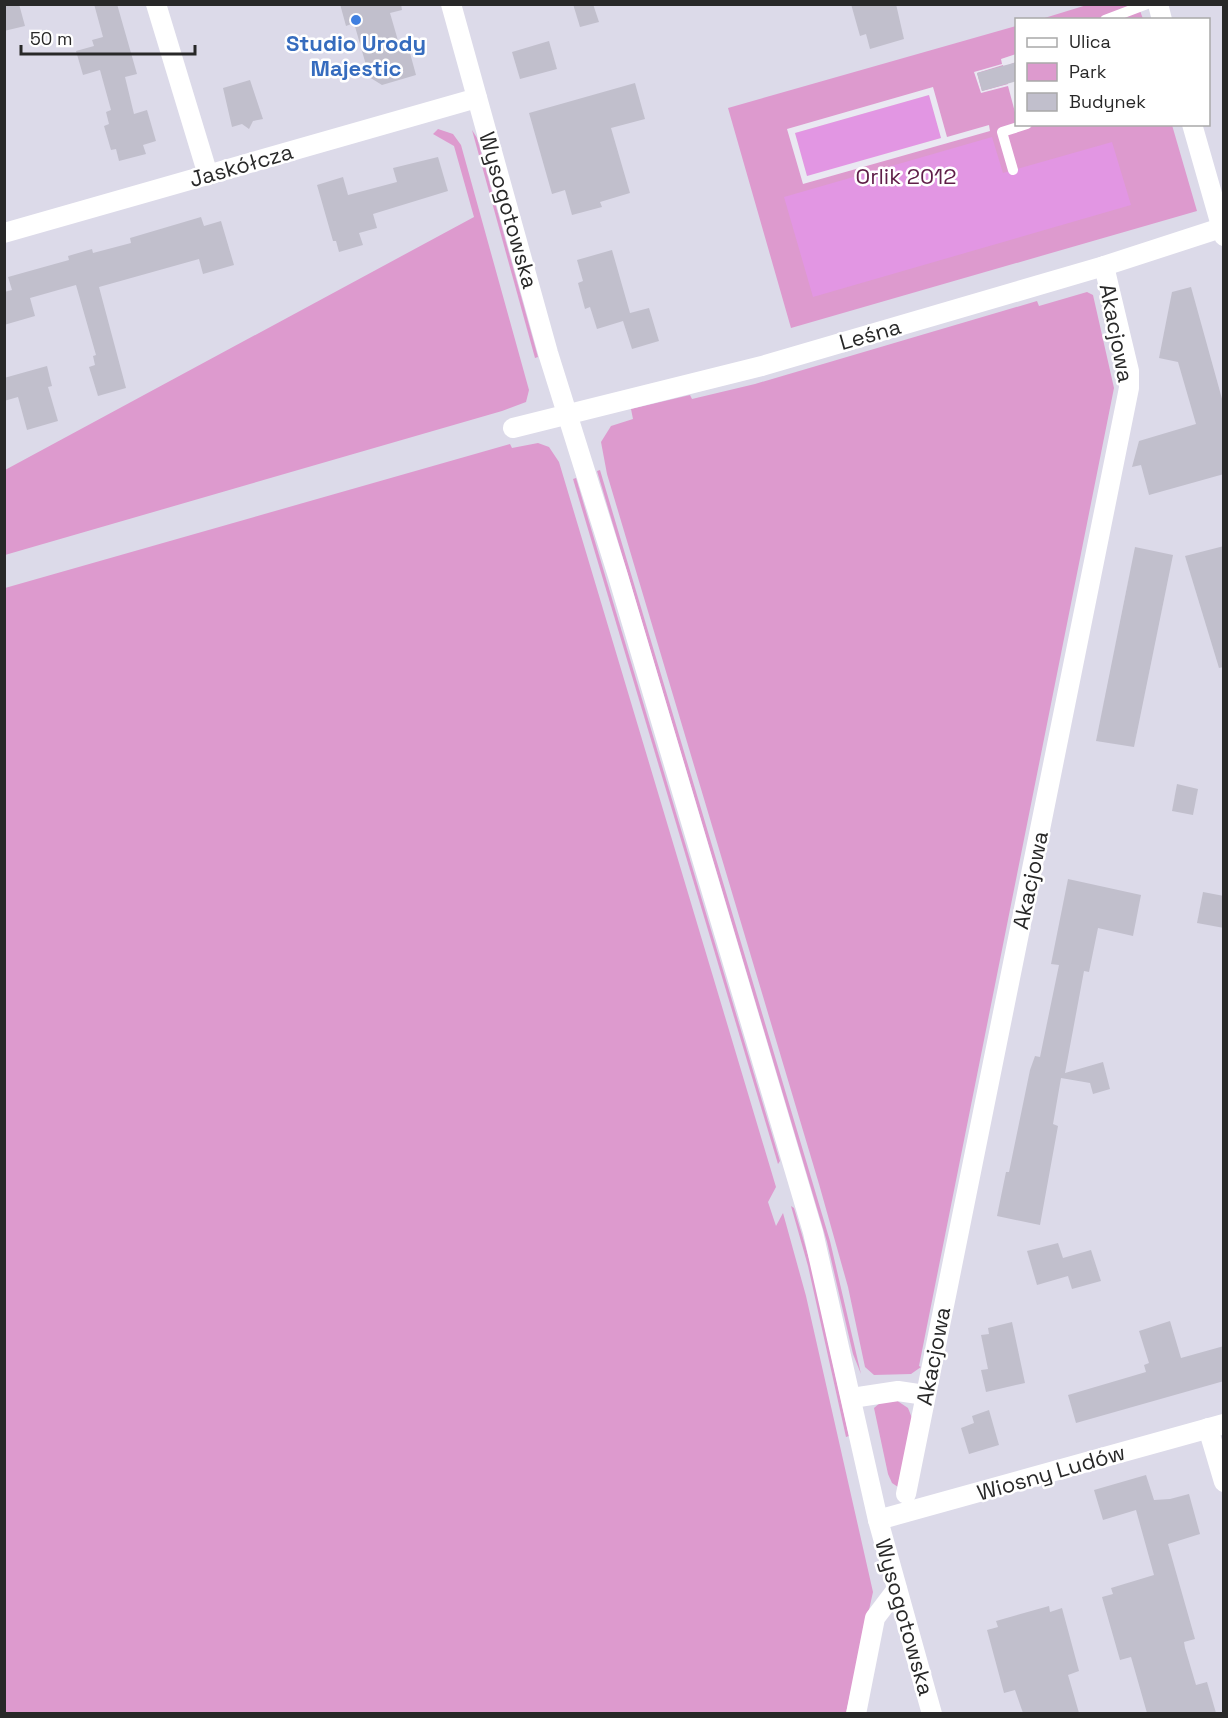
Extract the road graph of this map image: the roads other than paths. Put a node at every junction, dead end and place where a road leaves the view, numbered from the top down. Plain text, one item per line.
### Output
1 (156, 4) edge
2 (451, 4) edge
3 (1147, 4) edge
4 (1110, 18) edge
5 (477, 98) junction
6 (1021, 126) edge
7 (1193, 126) edge
8 (1013, 170) dead end
9 (208, 175) junction
10 (1223, 230) edge
11 (4, 233) edge
12 (1104, 266) junction
13 (568, 415) junction
14 (513, 428) dead end
15 (925, 1395) junction
16 (852, 1398) junction
17 (1216, 1426) edge
18 (1224, 1482) edge
19 (906, 1494) dead end
20 (879, 1520) junction
21 (897, 1589) junction
22 (856, 1713) edge
23 (932, 1713) edge

1 - 9 street
2 - 5 street, Wysogotowska
3 - 4 lane
5 - 9 street, Jaskółcza
5 - 13 street, Wysogotowska
6 - 8 lane
7 - 10 street
9 - 11 street, Jaskółcza
10 - 12 street, Leśna
12 - 13 street, Leśna
12 - 15 street, Akacjowa
13 - 14 street, Leśna
13 - 16 street, Wysogotowska
15 - 16 street
15 - 19 street, Akacjowa
16 - 20 street, Wysogotowska
17 - 18 street
17 - 20 street, Wiosny Ludów
20 - 21 street, Wysogotowska
21 - 22 street
21 - 23 street, Wysogotowska

